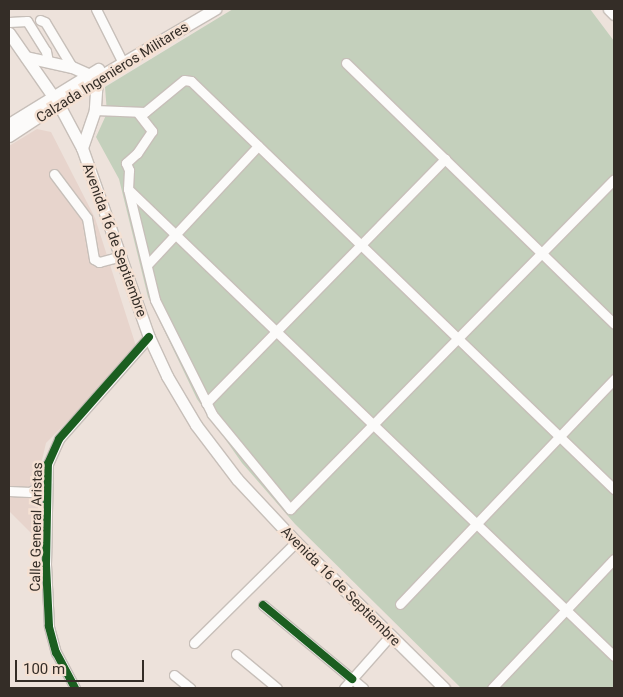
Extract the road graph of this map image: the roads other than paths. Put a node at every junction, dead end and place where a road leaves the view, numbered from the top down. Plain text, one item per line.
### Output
1 (96, 9) edge
2 (204, 9) edge
3 (215, 9) edge
4 (610, 9) edge
5 (614, 14) edge
6 (33, 21) junction
7 (9, 22) edge
8 (9, 33) edge
9 (64, 52) junction
10 (47, 56) junction
11 (26, 57) junction
12 (122, 60) junction
13 (346, 63) dead end
14 (72, 67) junction
15 (93, 76) junction
16 (56, 101) junction
17 (95, 110) junction
18 (138, 113) junction
19 (9, 124) edge
20 (9, 136) edge
21 (258, 146) junction
22 (82, 148) junction
23 (444, 159) junction
24 (54, 174) dead end
25 (614, 179) edge
26 (128, 189) junction
27 (175, 234) junction
28 (361, 244) junction
29 (541, 253) junction
30 (121, 256) junction
31 (147, 265) junction
32 (614, 324) edge
33 (276, 331) junction
34 (149, 337) junction
35 (458, 338) junction
36 (614, 379) edge
37 (206, 403) junction
38 (373, 424) junction
39 (560, 436) junction
40 (47, 482) junction
41 (614, 489) edge
42 (9, 491) edge
43 (476, 524) junction
44 (296, 542) junction
45 (614, 559) edge
46 (400, 604) dead end
47 (264, 605) dead end
48 (566, 610) junction
49 (390, 636) junction
50 (194, 643) dead end
51 (236, 654) dead end
52 (614, 656) edge
53 (174, 675) dead end
54 (352, 679) junction
55 (75, 688) edge
56 (190, 688) edge
57 (277, 688) edge
58 (344, 688) edge
59 (363, 688) edge
60 (444, 688) edge
61 (492, 688) edge

1 - 12 street
2 - 12 main road, Calzada Ingenieros Militares
3 - 12 main road, Calzada Ingenieros Militares
4 - 5 main road
6 - 7 street
6 - 9 street
6 - 10 street
8 - 11 main road, Avenida 16 de Septiembre
9 - 10 street
9 - 14 street
10 - 11 main road
10 - 14 main road
11 - 16 main road, Avenida 16 de Septiembre
12 - 15 main road, Calzada Ingenieros Militares
13 - 23 street
14 - 15 main road
15 - 16 main road, Calzada Ingenieros Militares
15 - 17 main road
16 - 19 main road, Calzada Ingenieros Militares
16 - 20 main road, Calzada Ingenieros Militares
16 - 22 main road, Avenida 16 de Septiembre
17 - 18 street
17 - 22 main road
18 - 21 street
18 - 26 street
21 - 27 street
21 - 28 street
22 - 30 main road, Avenida 16 de Septiembre
23 - 28 street
23 - 29 street
24 - 30 street
25 - 29 street
26 - 27 street
26 - 31 street
27 - 31 street
27 - 33 street
28 - 33 street
28 - 35 street
29 - 32 street
29 - 35 street
30 - 34 main road, Avenida 16 de Septiembre
31 - 37 street
33 - 37 street
33 - 38 street
34 - 40 street, Calle General Aristas
34 - 44 main road, Avenida 16 de Septiembre
35 - 38 street
35 - 39 street
36 - 39 street
37 - 38 street
38 - 43 street
39 - 41 street
39 - 43 street
40 - 42 street
40 - 55 street, Calle General Aristas
43 - 46 street
43 - 48 street
44 - 49 main road, Avenida 16 de Septiembre
44 - 50 street
45 - 48 street
47 - 54 street
48 - 52 street
48 - 61 street
49 - 54 street
49 - 60 main road, Avenida 16 de Septiembre
51 - 57 street
53 - 56 street
54 - 58 street
54 - 59 street

